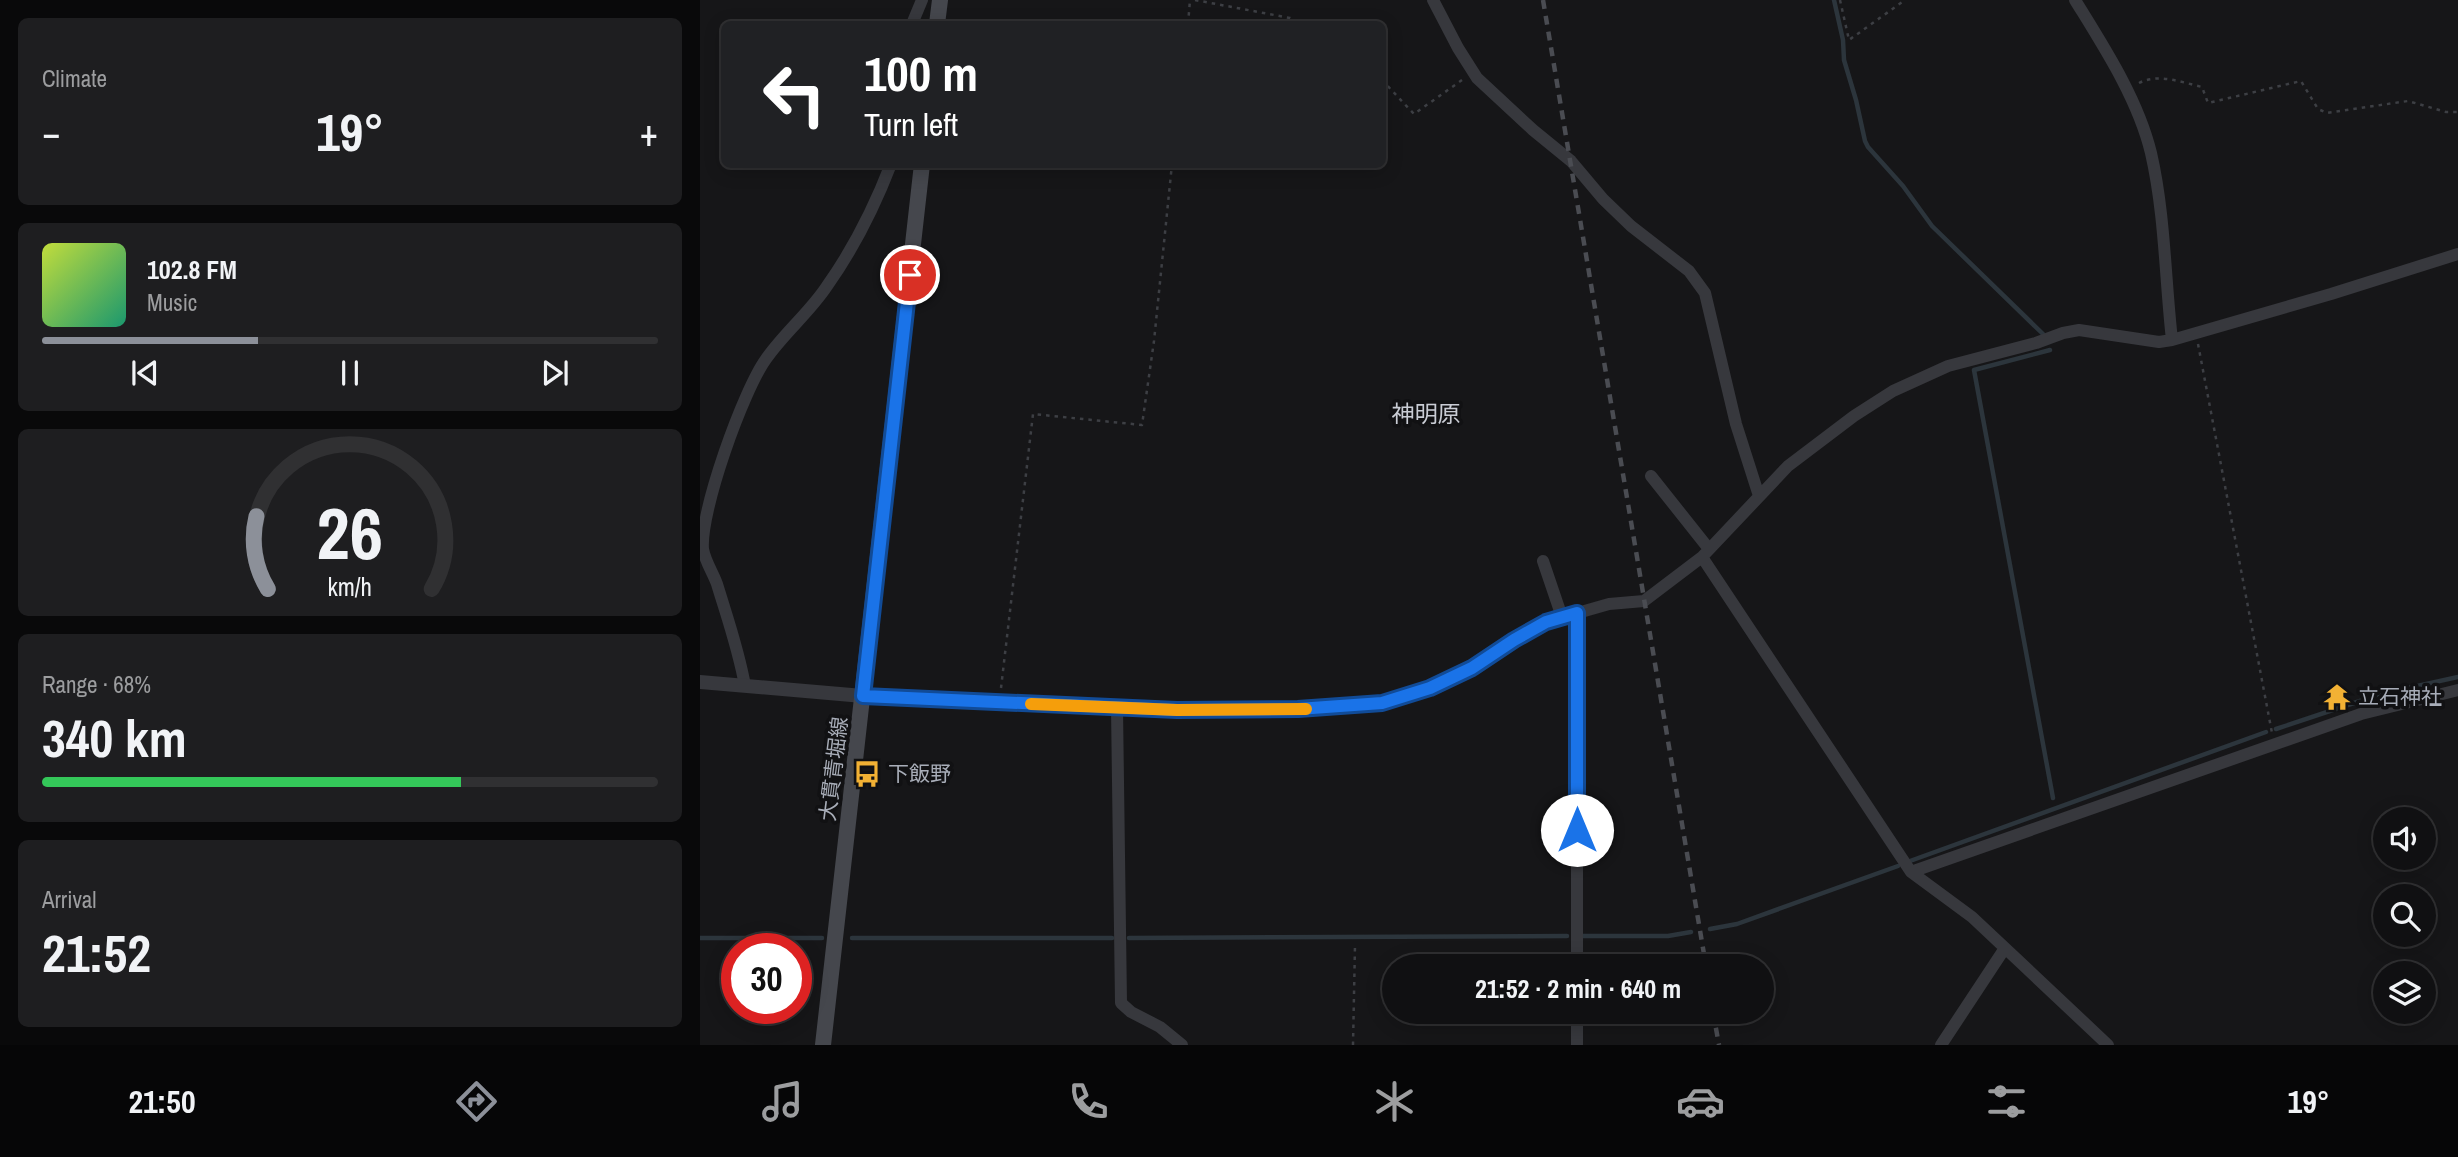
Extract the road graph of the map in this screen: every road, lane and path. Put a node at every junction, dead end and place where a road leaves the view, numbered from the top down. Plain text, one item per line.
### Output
1 (922, 0) edge
2 (940, 0) edge
3 (1190, 0) edge
4 (1195, 0) edge
5 (1433, 0) edge
6 (1840, 0) edge
7 (1905, 0) edge
8 (2075, 0) edge
9 (913, 21) edge
10 (937, 21) edge
11 (1188, 21) edge
12 (1296, 21) edge
13 (1474, 72) junction
14 (1386, 84) edge
15 (2126, 89) junction
16 (2458, 112) edge
17 (889, 168) edge
18 (922, 168) edge
19 (1172, 168) edge
20 (2458, 254) edge
21 (2196, 334) junction
22 (2172, 340) junction
23 (1651, 476) dead end
24 (1759, 496) junction
25 (1706, 553) junction
26 (1543, 561) dead end
27 (1577, 613) junction
28 (1562, 617) junction
29 (700, 682) edge
30 (745, 686) junction
31 (2458, 690) edge
32 (863, 696) junction
33 (1000, 703) junction
34 (1117, 708) junction
35 (2270, 729) dead end
36 (1911, 873) junction
37 (1355, 945) dead end
38 (2005, 948) junction
39 (1577, 954) edge
40 (1577, 1024) edge
41 (823, 1045) edge
42 (1182, 1045) edge
43 (1353, 1045) edge
44 (1577, 1045) edge
45 (1941, 1045) edge
46 (2108, 1045) edge

1 - 9 street
2 - 10 main road
3 - 11 path
4 - 12 path
5 - 13 street
6 - 7 path
8 - 15 street
13 - 14 path
13 - 24 street
15 - 16 path
15 - 22 street
17 - 30 street
18 - 32 main road, 大貫青堀線
19 - 33 path
20 - 21 street
21 - 22 street
21 - 35 path
22 - 24 street
23 - 25 street
24 - 25 street
25 - 27 street
25 - 36 street
26 - 28 street
27 - 28 street
27 - 39 street
28 - 34 street
29 - 30 street
30 - 32 street
31 - 36 street
32 - 33 street
32 - 41 main road, 大貫青堀線
33 - 34 street
34 - 42 street
36 - 38 street
37 - 43 path
38 - 45 street
38 - 46 street
40 - 44 street

